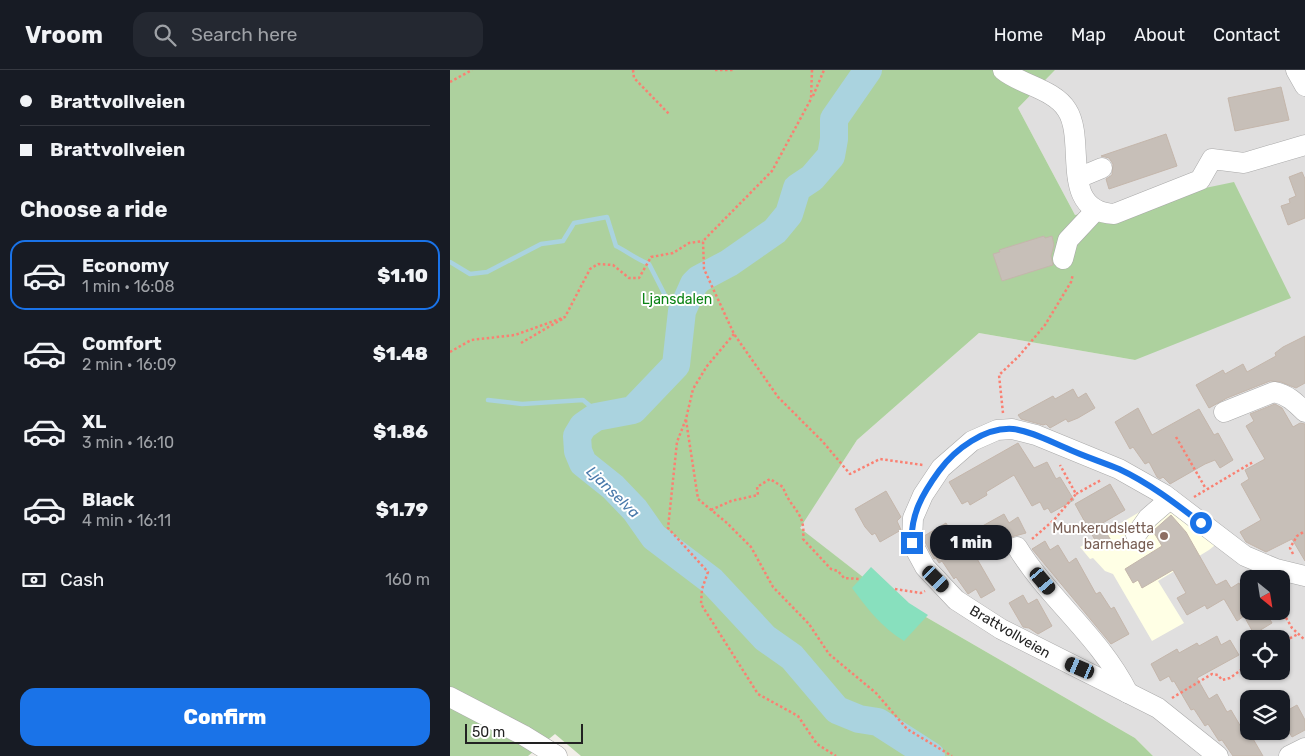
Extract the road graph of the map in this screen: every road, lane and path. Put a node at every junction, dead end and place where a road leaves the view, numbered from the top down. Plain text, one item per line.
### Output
1 (472, 70) edge
2 (632, 70) edge
3 (715, 70) edge
4 (733, 70) edge
5 (812, 70) edge
6 (824, 70) edge
7 (1003, 70) edge
8 (1296, 70) edge
9 (450, 82) edge
10 (1305, 86) edge
11 (812, 99) junction
12 (669, 114) dead end
13 (1305, 145) edge
14 (1102, 168) dead end
15 (1078, 178) junction
16 (1096, 210) junction
17 (704, 241) junction
18 (1068, 265) joint
19 (565, 317) junction
20 (734, 334) junction
21 (521, 343) dead end
22 (450, 352) edge
23 (1224, 412) dead end
24 (1305, 412) edge
25 (686, 419) junction
26 (1006, 430) junction
27 (1176, 437) dead end
28 (1046, 440) junction
29 (1253, 462) dead end
30 (942, 468) junction
31 (1119, 469) junction
32 (1206, 489) junction
33 (1076, 494) junction
34 (1174, 502) junction
35 (712, 510) junction
36 (1305, 531) edge
37 (1136, 535) dead end
38 (1017, 546) joint
39 (1295, 556) dead end
40 (1305, 576) edge
41 (860, 579) dead end
42 (895, 589) dead end
43 (928, 589) dead end
44 (1288, 620) edge
45 (1298, 634) junction
46 (1290, 638) edge
47 (1305, 640) edge
48 (1240, 671) edge
49 (1128, 693) junction
50 (450, 697) edge
51 (1158, 708) junction
52 (1305, 748) edge
53 (557, 756) edge
54 (836, 756) edge
55 (952, 756) edge
56 (1218, 756) edge
57 (1289, 756) edge

1 - 9 path
2 - 12 path
3 - 4 path
5 - 11 path
6 - 11 path
7 - 15 street
8 - 10 street
11 - 17 path
13 - 16 street
14 - 15 street
15 - 16 street
16 - 18 street
17 - 19 path
17 - 20 path
18 - 26 path
19 - 21 path
19 - 22 path
20 - 25 path
20 - 30 path
23 - 24 street
25 - 35 path
25 - 54 path
26 - 28 street, Brattvollveien
26 - 30 street, Brattvollveien
27 - 32 path
28 - 31 street, Brattvollveien
28 - 33 path
29 - 32 path
30 - 49 street, Brattvollveien
31 - 33 path
31 - 34 street, Brattvollveien
32 - 34 path
33 - 38 path
34 - 37 street
34 - 40 street, Brattvollveien
35 - 41 path
35 - 55 path
36 - 39 path
38 - 49 street
42 - 43 path
44 - 45 path
45 - 46 path
45 - 47 path
48 - 51 path
49 - 51 street, Brattvollveien
50 - 53 street
51 - 56 street, Brattvollveien
52 - 57 street

